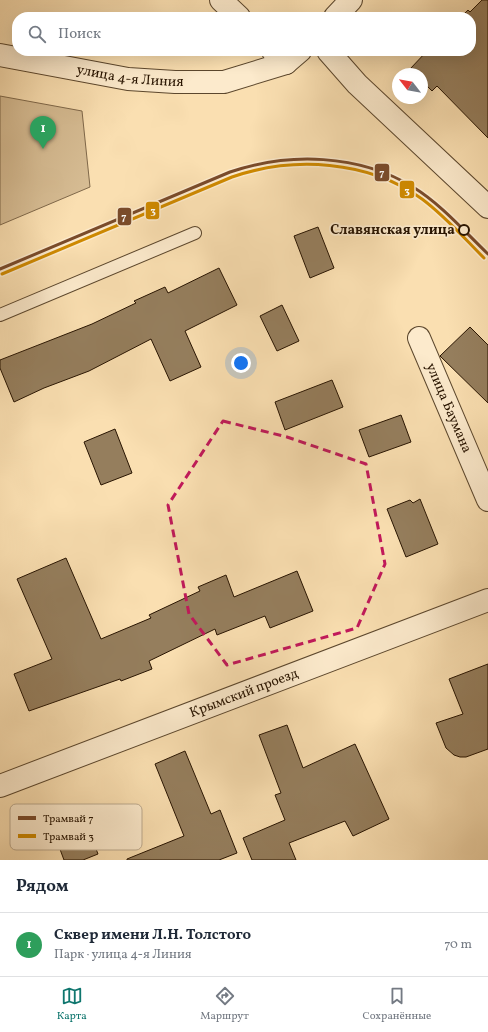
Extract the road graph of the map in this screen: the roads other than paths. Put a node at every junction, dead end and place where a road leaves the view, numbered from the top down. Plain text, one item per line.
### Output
1 (221, 0) edge
2 (351, 0) edge
3 (234, 12) edge
4 (340, 12) edge
5 (0, 55) edge
6 (285, 56) edge
7 (332, 56) edge
8 (488, 207) edge
9 (195, 233) dead end
10 (0, 315) edge
11 (420, 338) dead end
12 (488, 500) edge
13 (488, 600) edge
14 (0, 786) edge

1 - 3 street
2 - 4 street
5 - 6 street, улица 4-я Линия
7 - 8 street
9 - 10 lane
11 - 12 street, улица Баумана
13 - 14 street, Крымский проезд

